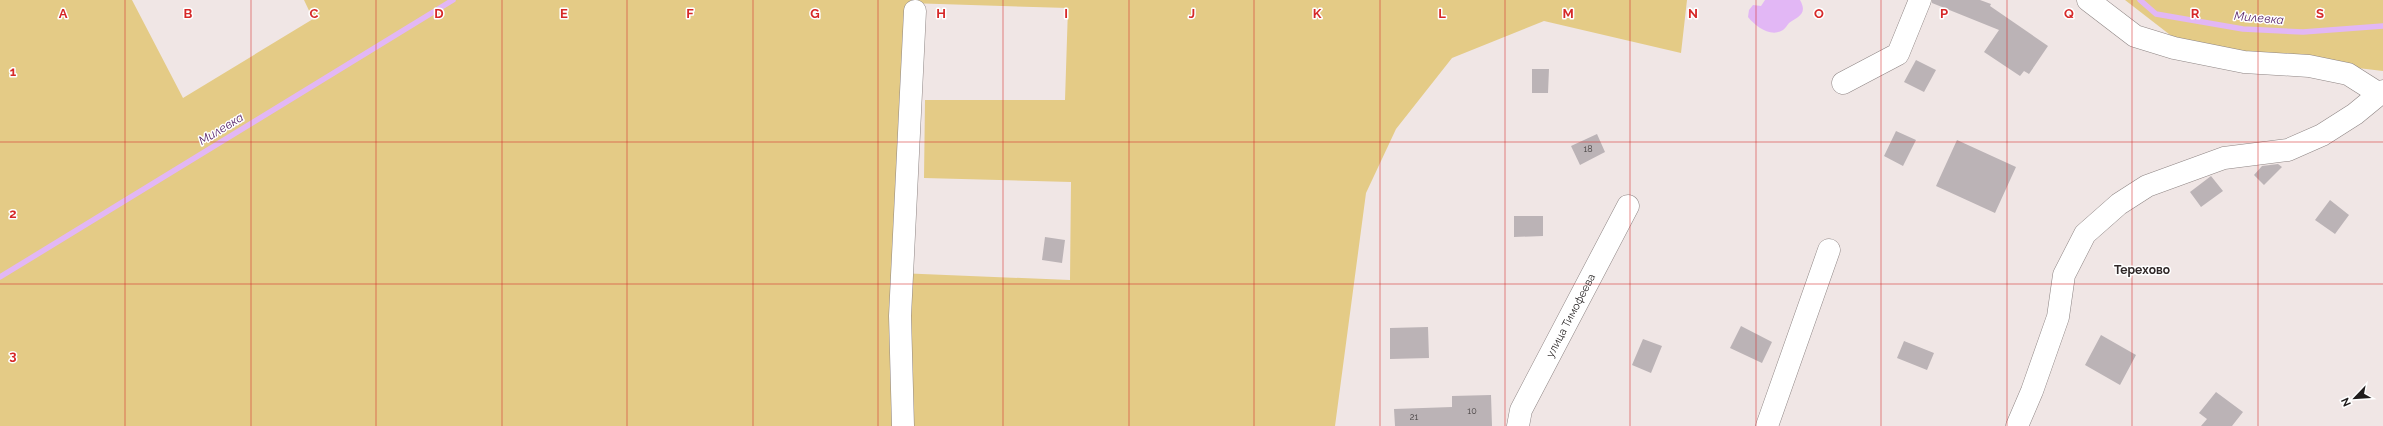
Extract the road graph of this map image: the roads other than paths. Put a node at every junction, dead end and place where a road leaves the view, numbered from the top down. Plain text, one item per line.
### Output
1 (1920, 0) edge
2 (2088, 0) edge
3 (915, 11) dead end
4 (1843, 83) dead end
5 (2381, 92) edge
6 (1628, 206) dead end
7 (1829, 250) dead end
8 (903, 426) edge
9 (1518, 426) edge
10 (1767, 426) edge
11 (2017, 426) edge

1 - 4 street
2 - 5 street
3 - 8 street
5 - 11 street
6 - 9 street, улица Тимофеева
7 - 10 street

